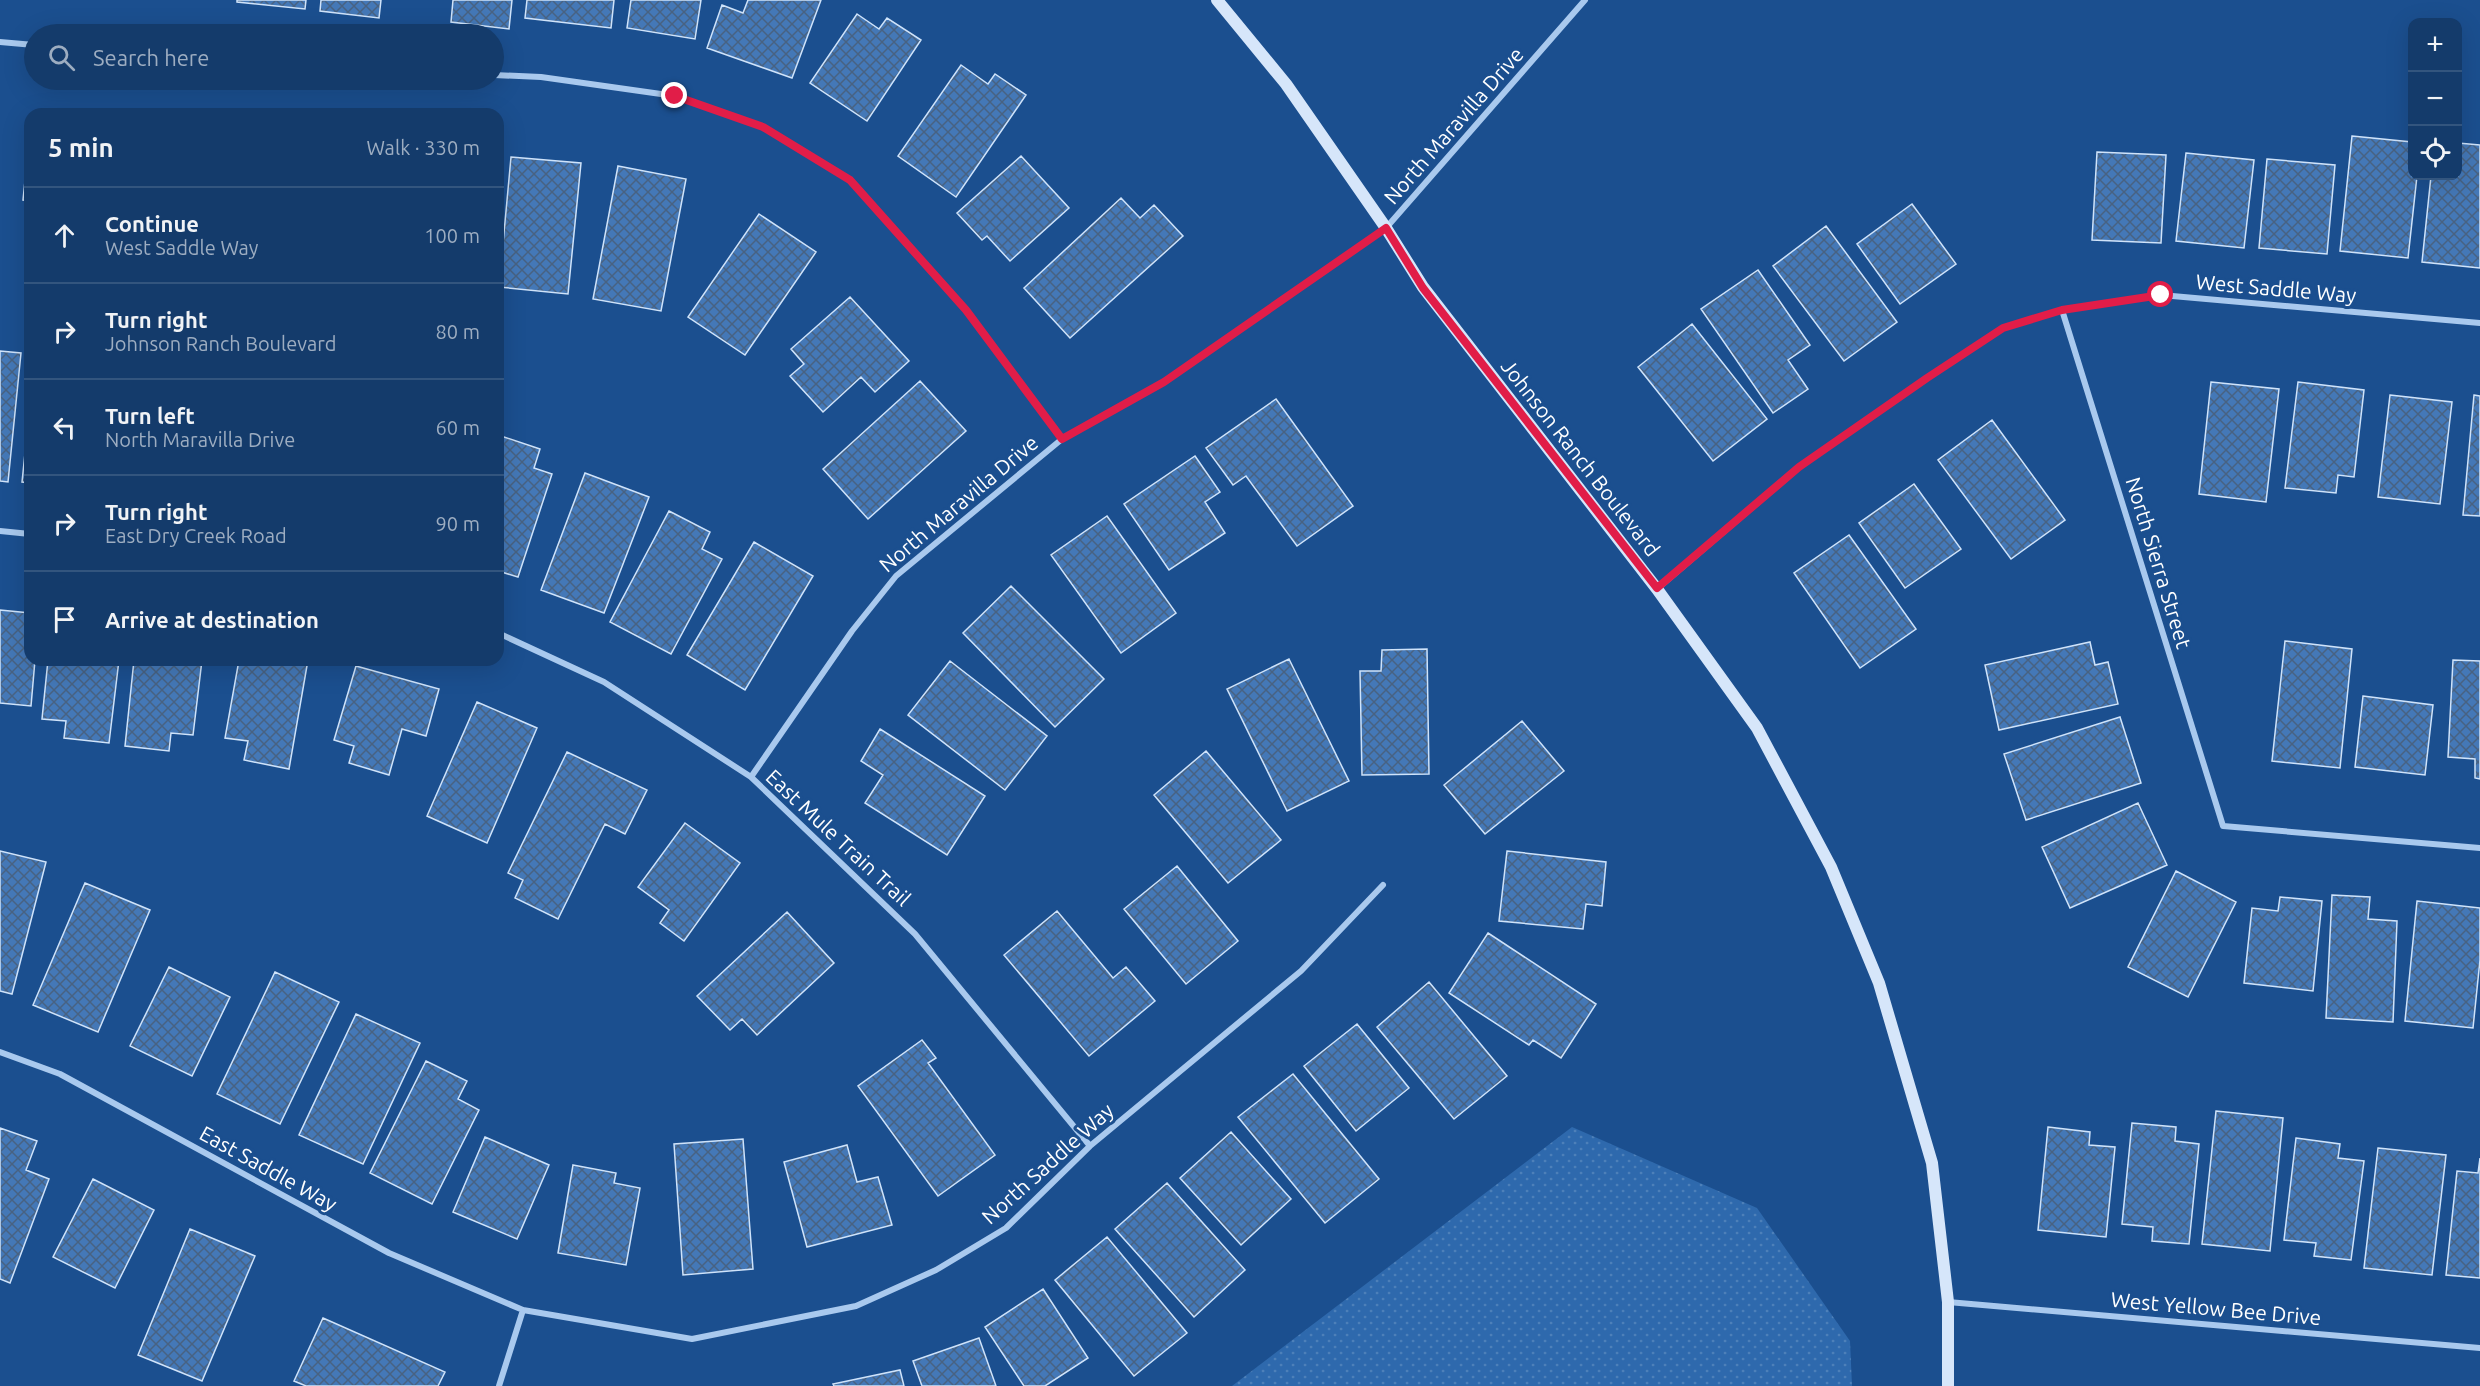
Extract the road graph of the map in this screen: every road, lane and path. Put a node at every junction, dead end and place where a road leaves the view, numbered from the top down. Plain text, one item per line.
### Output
1 (1217, 0) edge
2 (1585, 0) edge
3 (0, 42) edge
4 (24, 44) edge
5 (504, 75) edge
6 (1386, 228) junction
7 (2062, 310) junction
8 (2480, 323) edge
9 (1062, 439) junction
10 (0, 531) edge
11 (24, 533) edge
12 (1657, 588) junction
13 (504, 636) edge
14 (750, 777) junction
15 (2480, 848) edge
16 (1383, 885) dead end
17 (0, 1052) edge
18 (1090, 1146) junction
19 (1948, 1302) junction
20 (523, 1311) junction
21 (2480, 1348) edge
22 (499, 1386) edge
23 (1948, 1386) edge

1 - 6 street, Johnson Ranch Boulevard
2 - 6 street, North Maravilla Drive
3 - 4 street
5 - 9 street
6 - 9 street, North Maravilla Drive
6 - 12 street, Johnson Ranch Boulevard
7 - 8 street, West Saddle Way
7 - 12 street, West Saddle Way
7 - 15 street, North Sierra Street
9 - 14 street, North Maravilla Drive
10 - 11 street
12 - 19 street, Johnson Ranch Boulevard
13 - 14 street, East Mule Train Trail
14 - 18 street, East Mule Train Trail
16 - 18 street, North Saddle Way
17 - 20 street, East Saddle Way
18 - 20 street, North Saddle Way
19 - 21 street, West Yellow Bee Drive
19 - 23 street, Johnson Ranch Boulevard
20 - 22 street

